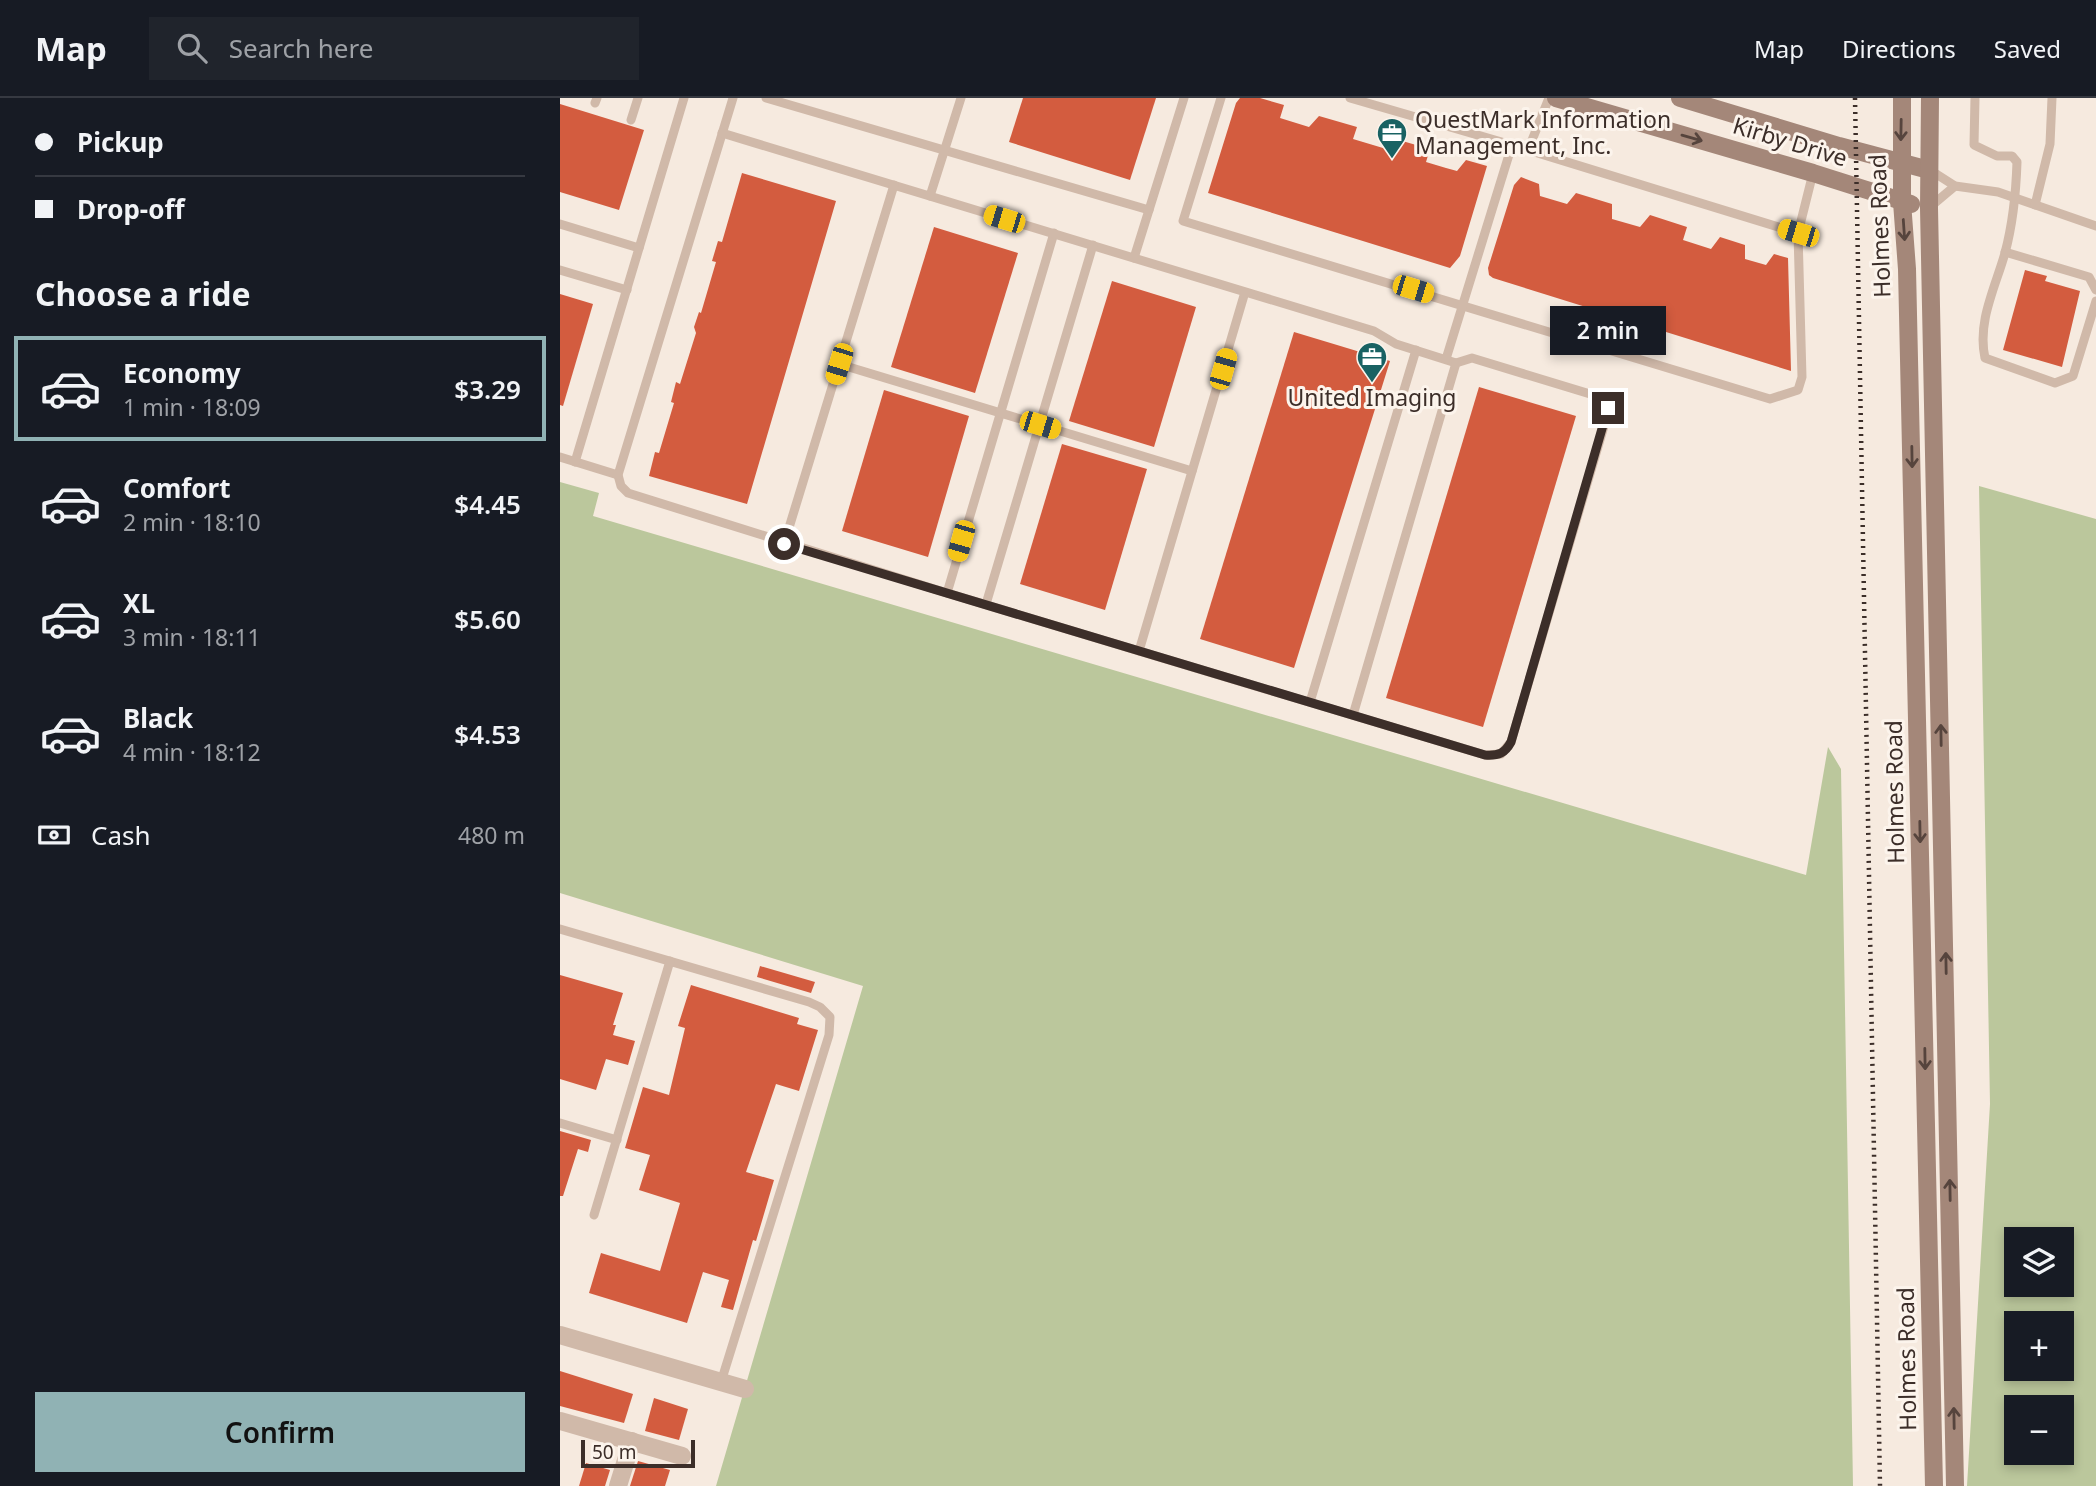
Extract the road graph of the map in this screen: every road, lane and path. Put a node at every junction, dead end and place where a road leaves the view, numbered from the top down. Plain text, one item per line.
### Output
1 (638, 98) edge
2 (684, 98) edge
3 (733, 98) edge
4 (766, 98) edge
5 (961, 98) edge
6 (1184, 98) edge
7 (1221, 98) edge
8 (1350, 98) edge
9 (1549, 98) edge
10 (1556, 98) edge
11 (1680, 98) edge
12 (1902, 98) edge
13 (1930, 98) edge
14 (1975, 98) edge
15 (2052, 98) edge
16 (631, 120) dead end
17 (722, 133) junction
18 (1512, 145) junction
19 (944, 150) junction
20 (1528, 150) junction
21 (1901, 162) junction
22 (1929, 170) junction
23 (1813, 173) junction
24 (894, 185) junction
25 (1955, 186) junction
26 (930, 196) junction
27 (2016, 198) junction
28 (1902, 202) junction
29 (2035, 205) junction
30 (1929, 208) junction
31 (1149, 210) junction
32 (560, 224) edge
33 (2096, 226) edge
34 (1054, 233) junction
35 (1798, 233) junction
36 (1093, 245) junction
37 (639, 248) junction
38 (2005, 252) junction
39 (1134, 258) junction
40 (560, 270) edge
41 (627, 290) junction
42 (2096, 290) edge
43 (1245, 292) junction
44 (2096, 301) edge
45 (1464, 304) junction
46 (1416, 350) junction
47 (1451, 361) junction
48 (839, 364) junction
49 (999, 413) junction
50 (1040, 425) junction
51 (560, 457) edge
52 (575, 462) junction
53 (1192, 471) junction
54 (618, 475) junction
55 (784, 544) junction
56 (947, 593) junction
57 (986, 604) junction
58 (1139, 651) junction
59 (1310, 702) junction
60 (1353, 715) junction
61 (560, 929) edge
62 (670, 961) junction
63 (560, 1123) edge
64 (617, 1140) junction
65 (594, 1215) dead end
66 (560, 1335) edge
67 (721, 1382) junction
68 (745, 1389) dead end
69 (560, 1421) edge
70 (632, 1441) junction
71 (682, 1455) dead end
72 (618, 1486) edge
73 (1934, 1486) edge
74 (1955, 1486) edge

1 - 16 lane
2 - 37 lane
3 - 17 lane
4 - 19 lane
5 - 19 lane
6 - 31 lane
7 - 45 lane
8 - 18 lane
9 - 20 lane
10 -> 23 main road, Kirby Drive
11 - 21 main road, Kirby Drive
12 -> 21 main road, Holmes Road
13 - 22 main road, Holmes Road
14 - 27 lane
15 - 29 lane
17 - 24 lane
17 - 54 lane
18 - 20 lane
18 - 45 lane
19 - 26 lane
19 - 31 lane
20 - 35 lane
21 - 22 main road, Kirby Drive
21 - 28 main road, Holmes Road
22 - 25 lane
22 - 30 main road, Holmes Road
23 - 28 main road, Kirby Drive
23 - 35 lane
24 - 26 lane
24 - 48 lane
25 - 27 lane
25 - 30 lane
26 - 34 lane
27 - 29 lane
27 - 38 lane
28 - 30 main road, Kirby Drive
28 -> 73 main road, Holmes Road
29 - 33 lane
74 -> 30 main road, Holmes Road
31 - 39 lane
32 - 37 lane
34 - 36 lane
34 - 49 lane
35 - 45 lane
36 - 39 lane
36 - 50 lane
37 - 41 lane
38 - 42 lane
38 - 44 lane
39 - 43 lane
40 - 41 lane
41 - 52 lane
43 - 46 lane
43 - 53 lane
45 - 47 lane
46 - 47 lane
46 - 59 lane
47 - 60 lane
47 - 60 lane
48 - 49 lane
48 - 55 lane
49 - 50 lane
49 - 56 lane
50 - 53 lane
50 - 57 lane
51 - 52 lane
52 - 54 lane
53 - 58 lane
54 - 55 lane
55 - 56 lane
56 - 57 lane
57 - 58 lane
58 - 59 lane
59 - 60 lane
61 - 62 lane
62 - 64 lane
62 - 67 lane
63 - 64 lane
64 - 65 lane
66 - 67 street
67 - 68 street
69 - 70 street
70 - 71 street
70 - 72 street

